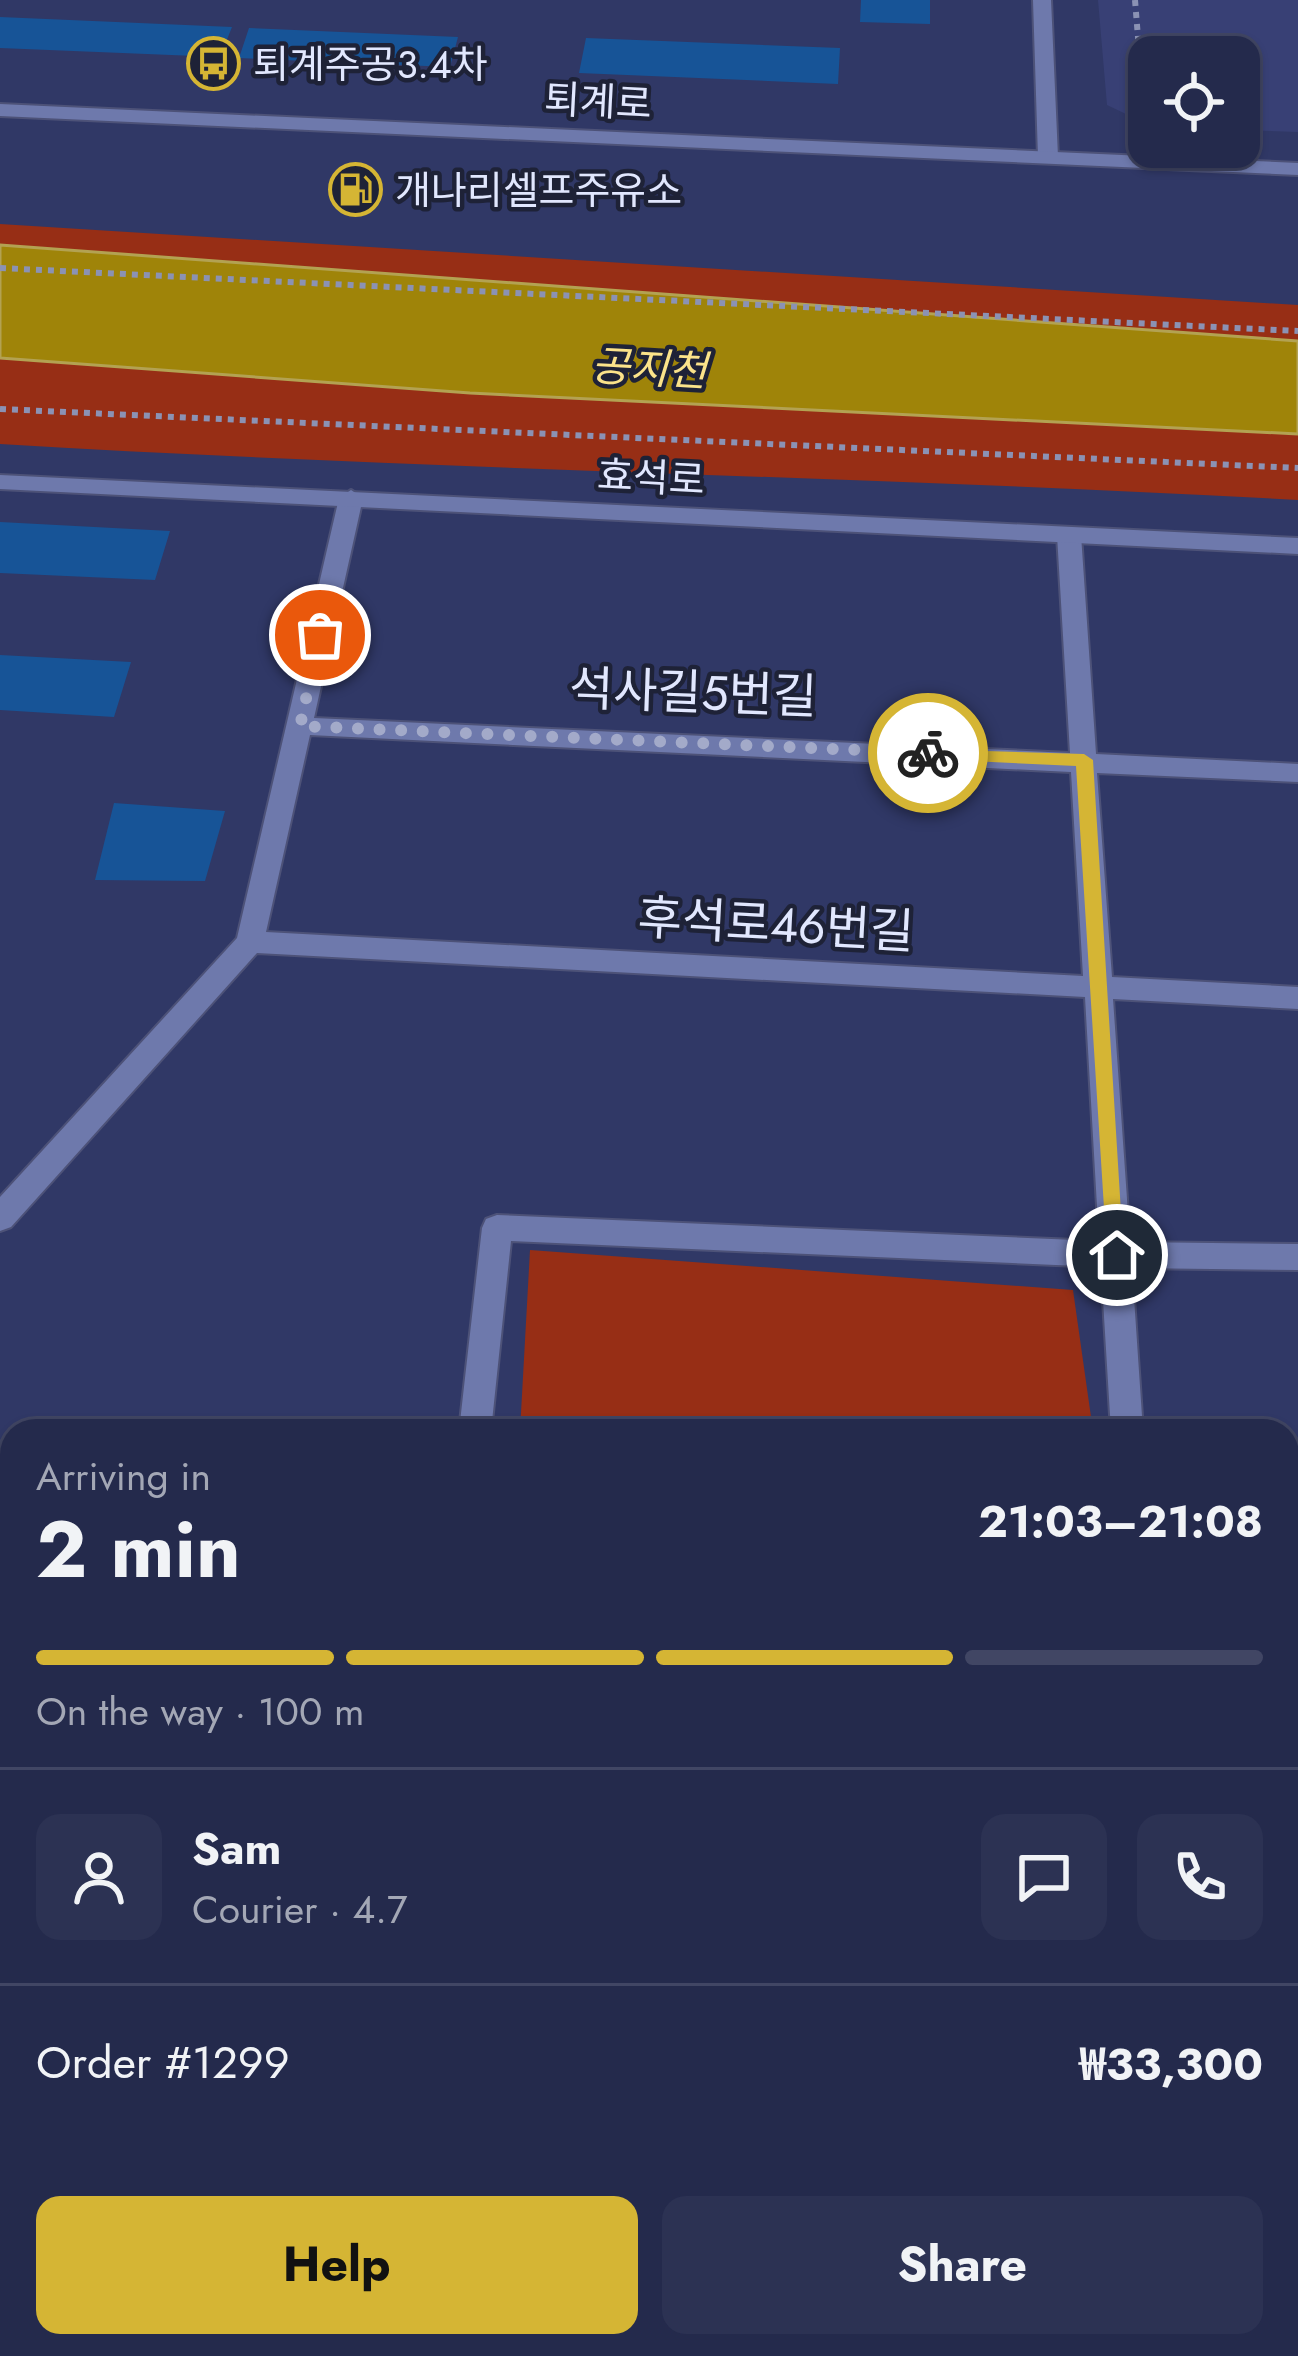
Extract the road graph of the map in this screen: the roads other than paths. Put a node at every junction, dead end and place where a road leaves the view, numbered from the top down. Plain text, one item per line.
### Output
1 (1042, 0) edge
2 (0, 110) edge
3 (1048, 157) junction
4 (1298, 169) edge
5 (0, 482) edge
6 (351, 498) junction
7 (1069, 535) junction
8 (1298, 546) edge
9 (300, 726) junction
10 (1084, 760) junction
11 (1298, 773) edge
12 (250, 942) junction
13 (1099, 985) junction
14 (1298, 998) edge
15 (0, 1218) edge
16 (1117, 1255) junction
17 (1298, 1257) edge
18 (477, 1419) edge
19 (1126, 1419) edge

1 - 3 street
2 - 3 street, 퇴계로
3 - 4 street, 퇴계로
5 - 6 street, 효석로
6 - 7 street, 효석로
6 - 9 street
7 - 8 street, 효석로
7 - 10 street
9 - 10 street, 석사길5번길
9 - 12 street
10 - 11 street, 석사길5번길
10 - 13 street
12 - 13 street, 후석로46번길
12 - 15 street
13 - 14 street, 후석로46번길
13 - 16 street
16 - 17 street
16 - 18 street
16 - 19 street

